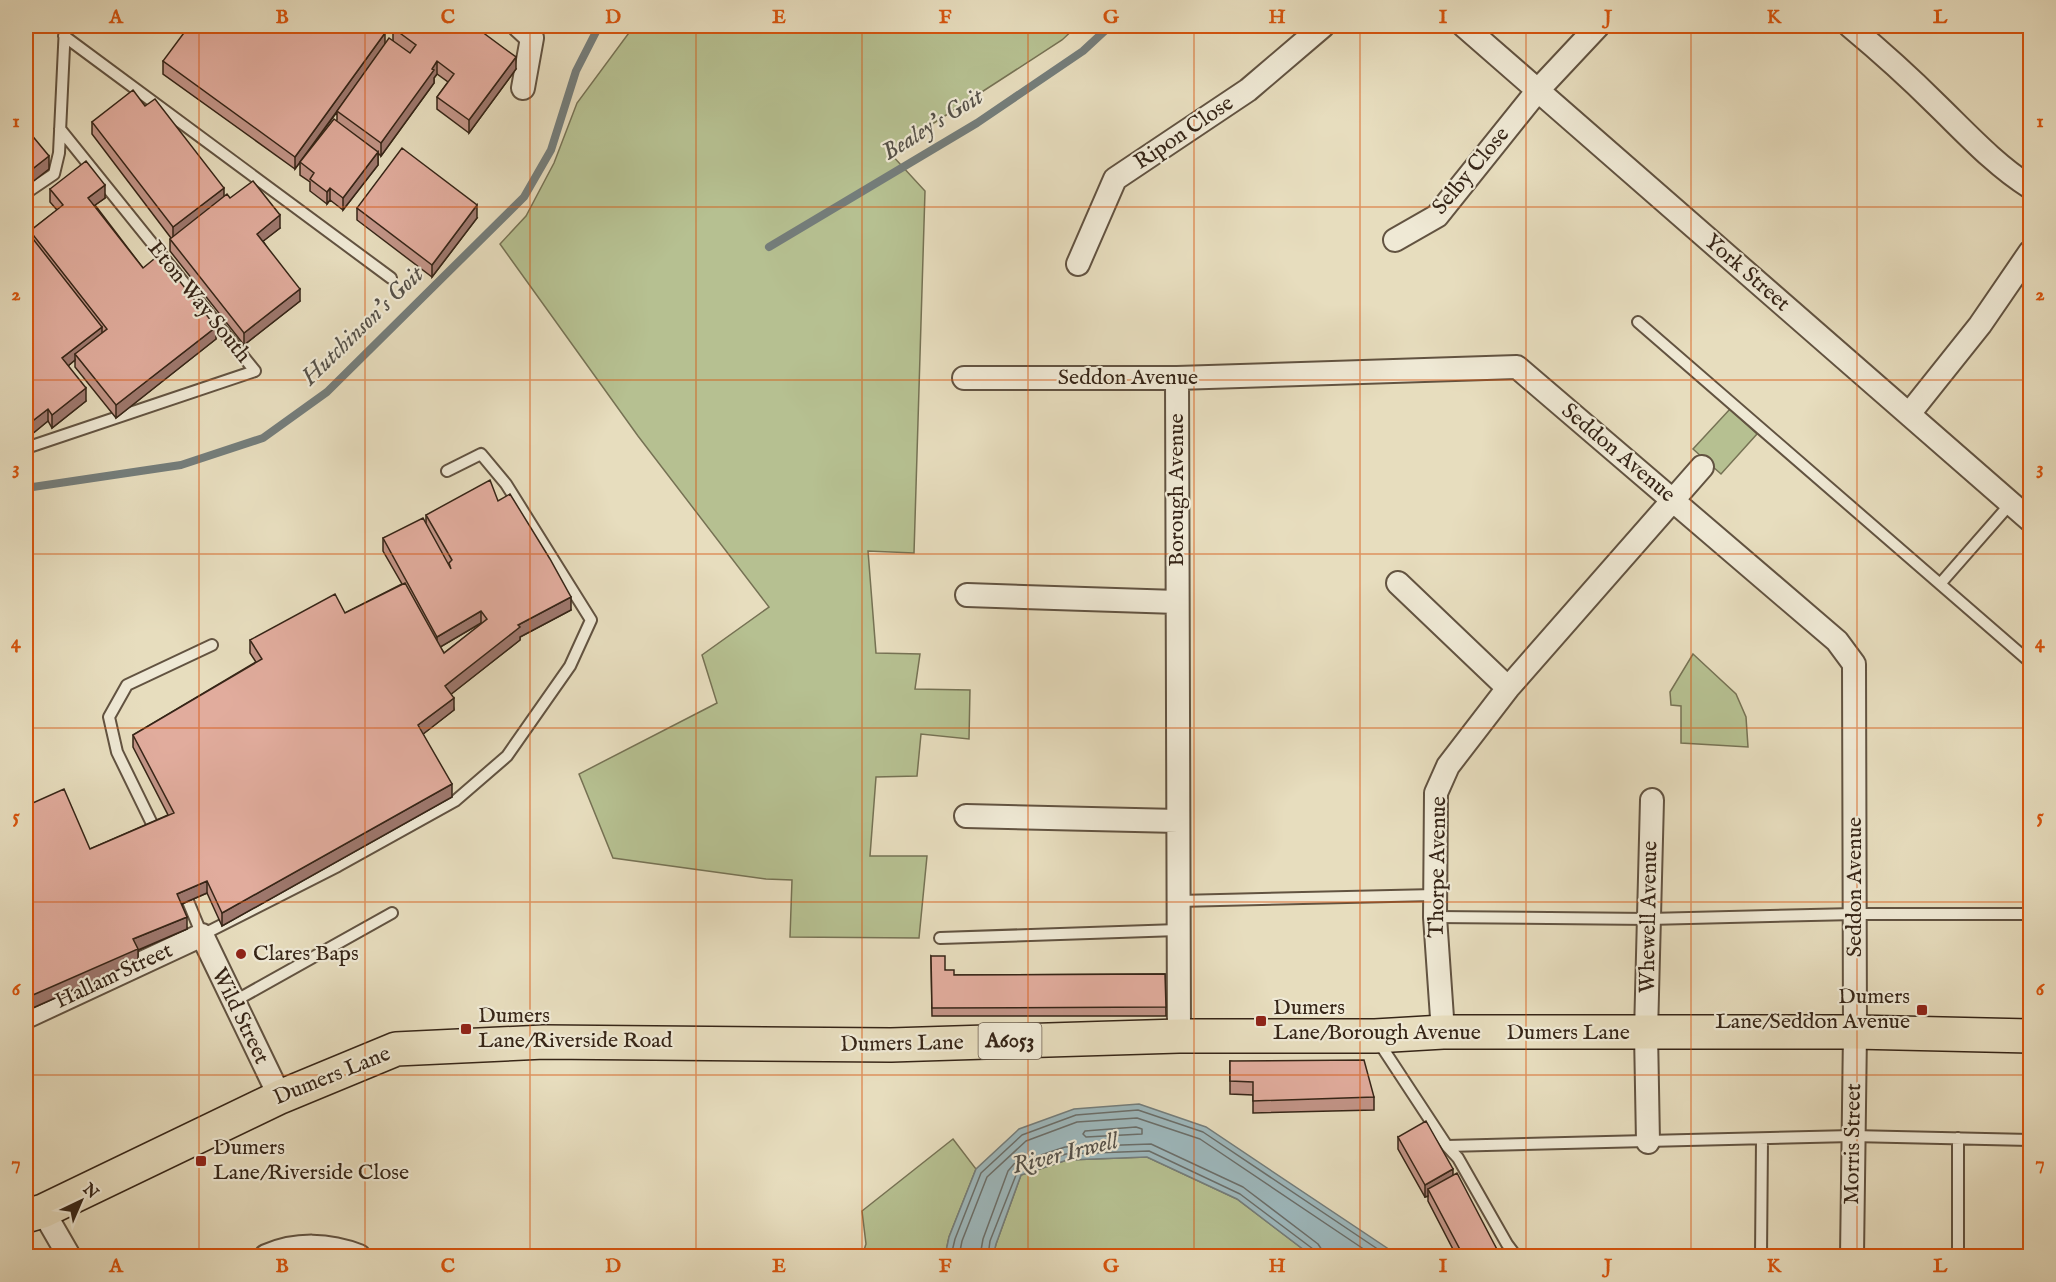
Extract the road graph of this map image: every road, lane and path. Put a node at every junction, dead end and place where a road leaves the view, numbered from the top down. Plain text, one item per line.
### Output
1 (519, 26) edge
2 (1323, 26) edge
3 (1464, 26) edge
4 (1598, 26) edge
5 (1850, 26) edge
6 (64, 31) edge
7 (523, 88) dead end
8 (1538, 90) junction
9 (60, 129) junction
10 (2031, 187) edge
11 (26, 194) edge
12 (1395, 240) dead end
13 (2031, 252) edge
14 (1078, 264) dead end
15 (392, 278) dead end
16 (1638, 322) dead end
17 (964, 378) dead end
18 (1177, 378) junction
19 (1909, 414) junction
20 (26, 448) edge
21 (1702, 467) dead end
22 (447, 471) dead end
23 (1674, 501) junction
24 (2012, 503) junction
25 (2031, 520) edge
26 (1398, 583) dead end
27 (1940, 584) junction
28 (967, 595) dead end
29 (1177, 602) junction
30 (212, 645) dead end
31 (2031, 662) edge
32 (1508, 688) junction
33 (1652, 800) dead end
34 (966, 816) dead end
35 (1178, 821) junction
36 (161, 842) edge
37 (179, 882) edge
38 (1178, 901) junction
39 (1435, 906) junction
40 (392, 913) dead end
41 (1855, 914) junction
42 (2031, 915) edge
43 (1649, 919) junction
44 (1178, 930) junction
45 (202, 934) junction
46 (940, 938) dead end
47 (232, 1002) junction
48 (26, 1017) edge
49 (1443, 1032) junction
50 (1855, 1032) junction
51 (1646, 1033) junction
52 (1179, 1036) junction
53 (1375, 1036) junction
54 (2031, 1036) edge
55 (280, 1097) junction
56 (1852, 1136) junction
57 (1958, 1138) junction
58 (1762, 1139) junction
59 (2031, 1140) edge
60 (1648, 1142) junction
61 (1448, 1146) junction
62 (34, 1214) edge
63 (69, 1257) edge
64 (266, 1257) edge
65 (359, 1257) edge
66 (1516, 1257) edge
67 (1761, 1257) edge
68 (1852, 1257) edge
69 (1958, 1257) edge

1 - 7 street
2 - 14 street, Ripon Close
3 - 8 street, York Street
4 - 8 street, Selby Close
5 - 10 street
6 - 9 lane
6 - 15 lane
8 - 12 street, Selby Close
8 - 19 street, York Street
9 - 11 lane
9 - 20 lane, Eton Way South
13 - 19 street
16 - 27 lane
17 - 18 street, Seddon Avenue
18 - 23 street, Seddon Avenue
18 - 29 street, Borough Avenue
19 - 24 street, York Street
21 - 23 street, Thorpe Avenue
22 - 45 lane
23 - 32 street, Thorpe Avenue
23 - 41 street, Seddon Avenue
24 - 25 street, York Street
24 - 27 lane
26 - 32 street
27 - 31 lane
28 - 29 street
29 - 35 street, Borough Avenue
30 - 36 lane
32 - 39 street, Thorpe Avenue
33 - 43 street, Whewell Avenue
34 - 35 street
35 - 38 street, Borough Avenue
37 - 45 lane
38 - 39 lane
38 - 44 street, Borough Avenue
39 - 43 lane
39 - 49 street, Thorpe Avenue
40 - 47 lane
41 - 42 lane
41 - 43 lane
41 - 50 street, Seddon Avenue
43 - 51 street, Whewell Avenue
44 - 46 lane
44 - 52 street, Borough Avenue
45 - 47 street, Wild Street
45 - 48 street, Hallam Street
47 - 55 street, Wild Street
49 - 51 main road, Dumers Lane / A6053
49 - 53 main road, Dumers Lane / A6053
50 - 51 main road, Dumers Lane / A6053
50 - 54 main road, Dumers Lane / A6053
50 - 56 street, Morris Street
51 - 60 street, Whewell Avenue
52 - 53 main road, Dumers Lane / A6053
52 - 55 main road, Dumers Lane / A6053
53 - 61 lane
55 - 62 main road, Dumers Lane / A6053
56 - 57 lane
56 - 58 lane
56 - 68 street, Morris Street
57 - 59 lane
57 - 69 lane
58 - 60 lane
58 - 67 lane
60 - 61 lane
61 - 66 lane
62 - 63 street
64 - 65 street

